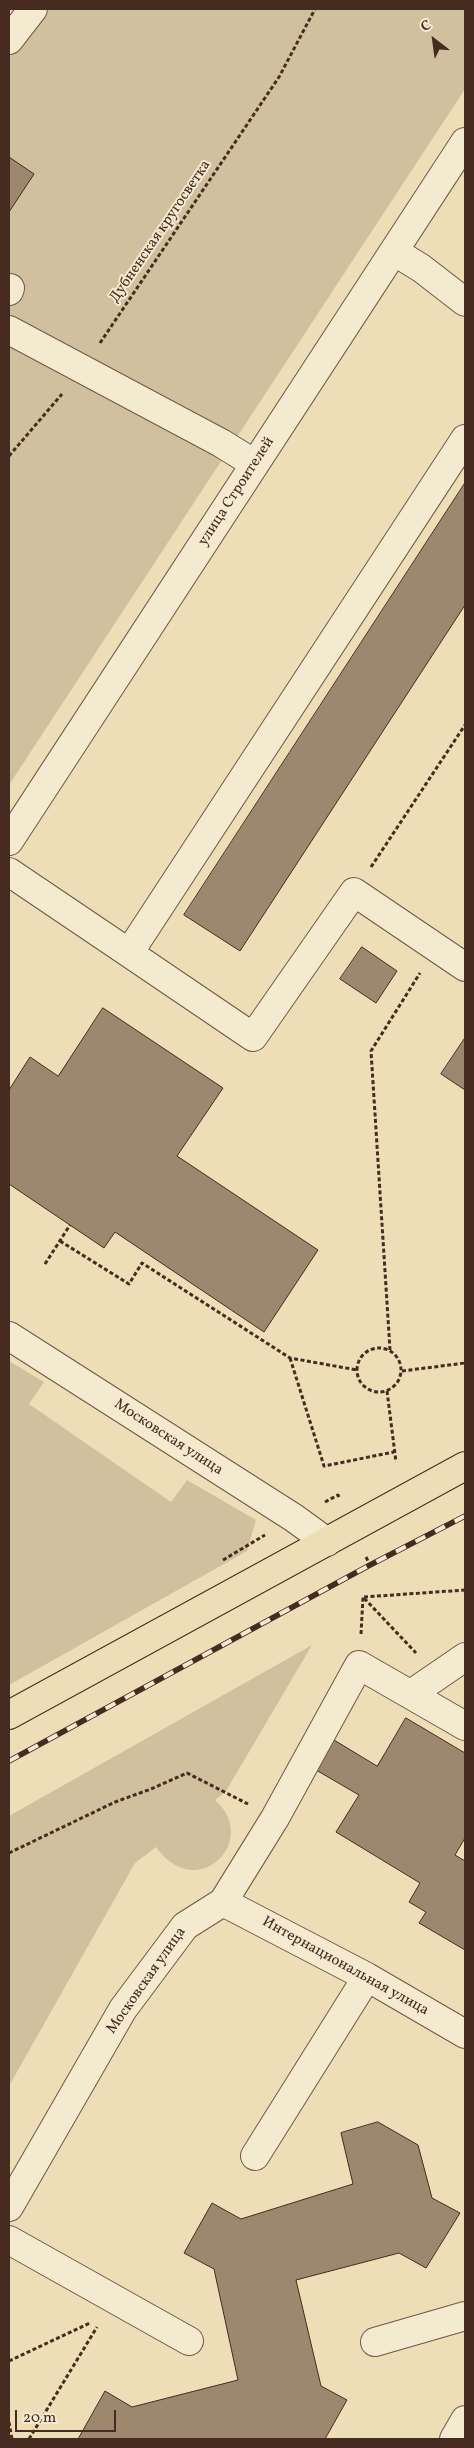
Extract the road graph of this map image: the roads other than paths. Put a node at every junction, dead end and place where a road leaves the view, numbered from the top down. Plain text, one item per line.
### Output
1 (33, 9) edge
2 (9, 40) edge
3 (465, 142) edge
4 (395, 252) junction
5 (465, 302) edge
6 (9, 330) edge
7 (465, 439) edge
8 (255, 464) junction
9 (9, 841) edge
10 (9, 872) edge
11 (129, 953) junction
12 (465, 966) edge
13 (9, 1336) edge
14 (465, 1466) edge
15 (327, 1542) junction
16 (465, 1656) edge
17 (410, 1694) junction
18 (9, 1715) edge
19 (465, 1726) edge
20 (223, 1902) junction
21 (367, 1977) junction
22 (465, 2034) edge
23 (255, 2156) dead end
24 (9, 2207) edge
25 (9, 2240) edge
26 (465, 2316) edge
27 (189, 2342) dead end
28 (375, 2342) dead end
29 (465, 2420) edge
30 (454, 2439) edge

1 - 2 street
3 - 4 street, улица Строителей
4 - 5 street
4 - 8 street, улица Строителей
6 - 8 street
7 - 11 street
8 - 9 street, улица Строителей
10 - 11 street
11 - 12 street
13 - 15 street, Московская улица
14 - 15 main road
15 - 18 main road
16 - 17 street
17 - 19 street
17 - 20 street, Московская улица
20 - 21 street, Интернациональная улица
20 - 24 street, Московская улица
21 - 22 street, Интернациональная улица
21 - 23 street
25 - 27 street
26 - 28 street
29 - 30 street

